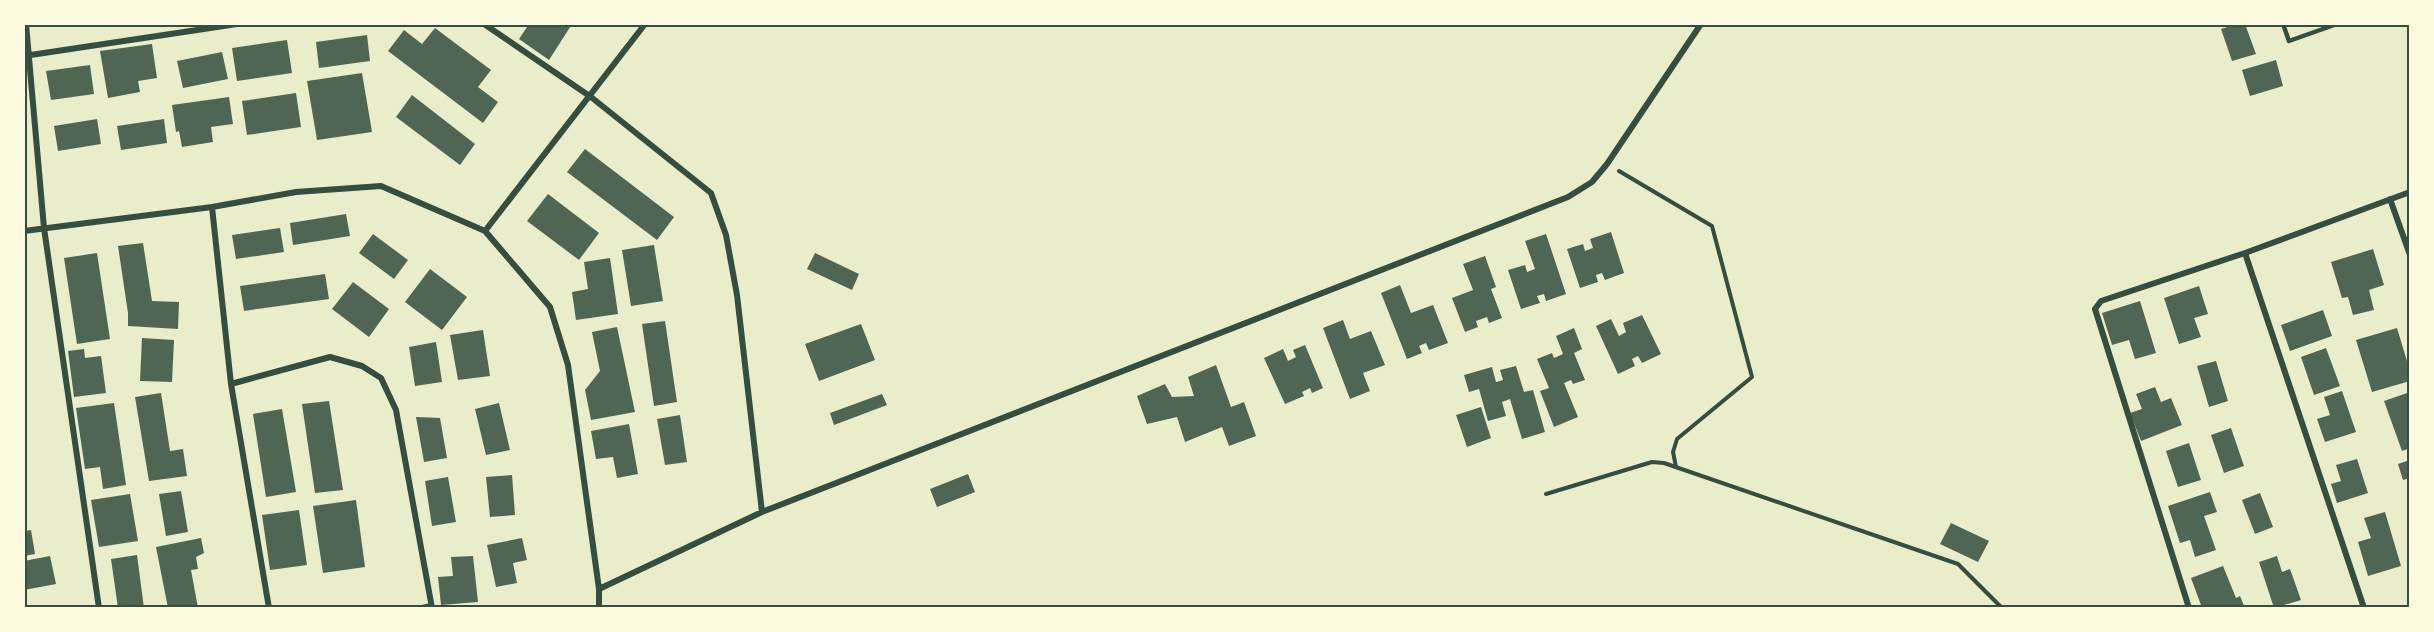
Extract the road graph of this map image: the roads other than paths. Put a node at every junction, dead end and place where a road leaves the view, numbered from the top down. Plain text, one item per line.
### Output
1 (26, 24) edge
2 (237, 24) edge
3 (484, 24) edge
4 (645, 24) edge
5 (1701, 24) edge
6 (2283, 24) edge
7 (2337, 24) edge
8 (184, 28) edge
9 (27, 55) edge
10 (591, 97) junction
11 (2410, 192) edge
12 (2390, 199) junction
13 (212, 207) junction
14 (45, 228) junction
15 (24, 231) edge
16 (485, 231) junction
17 (2245, 253) junction
18 (2410, 255) edge
19 (231, 384) junction
20 (762, 512) junction
21 (598, 589) junction
22 (431, 607) edge
23 (99, 608) edge
24 (269, 608) edge
25 (422, 608) edge
26 (599, 608) edge
27 (2189, 608) edge
28 (2364, 608) edge

1 - 9 street
2 - 8 street
3 - 10 street
4 - 10 street
5 - 20 street
6 - 7 lane
8 - 9 street
9 - 14 street
10 - 16 street
10 - 20 street
11 - 12 street
12 - 17 street
12 - 18 street
13 - 14 street
13 - 16 street
13 - 19 street
14 - 15 street
14 - 23 street
16 - 21 street
17 - 27 street
17 - 28 street
19 - 22 street
19 - 24 street
20 - 21 street
21 - 26 street
22 - 25 street

